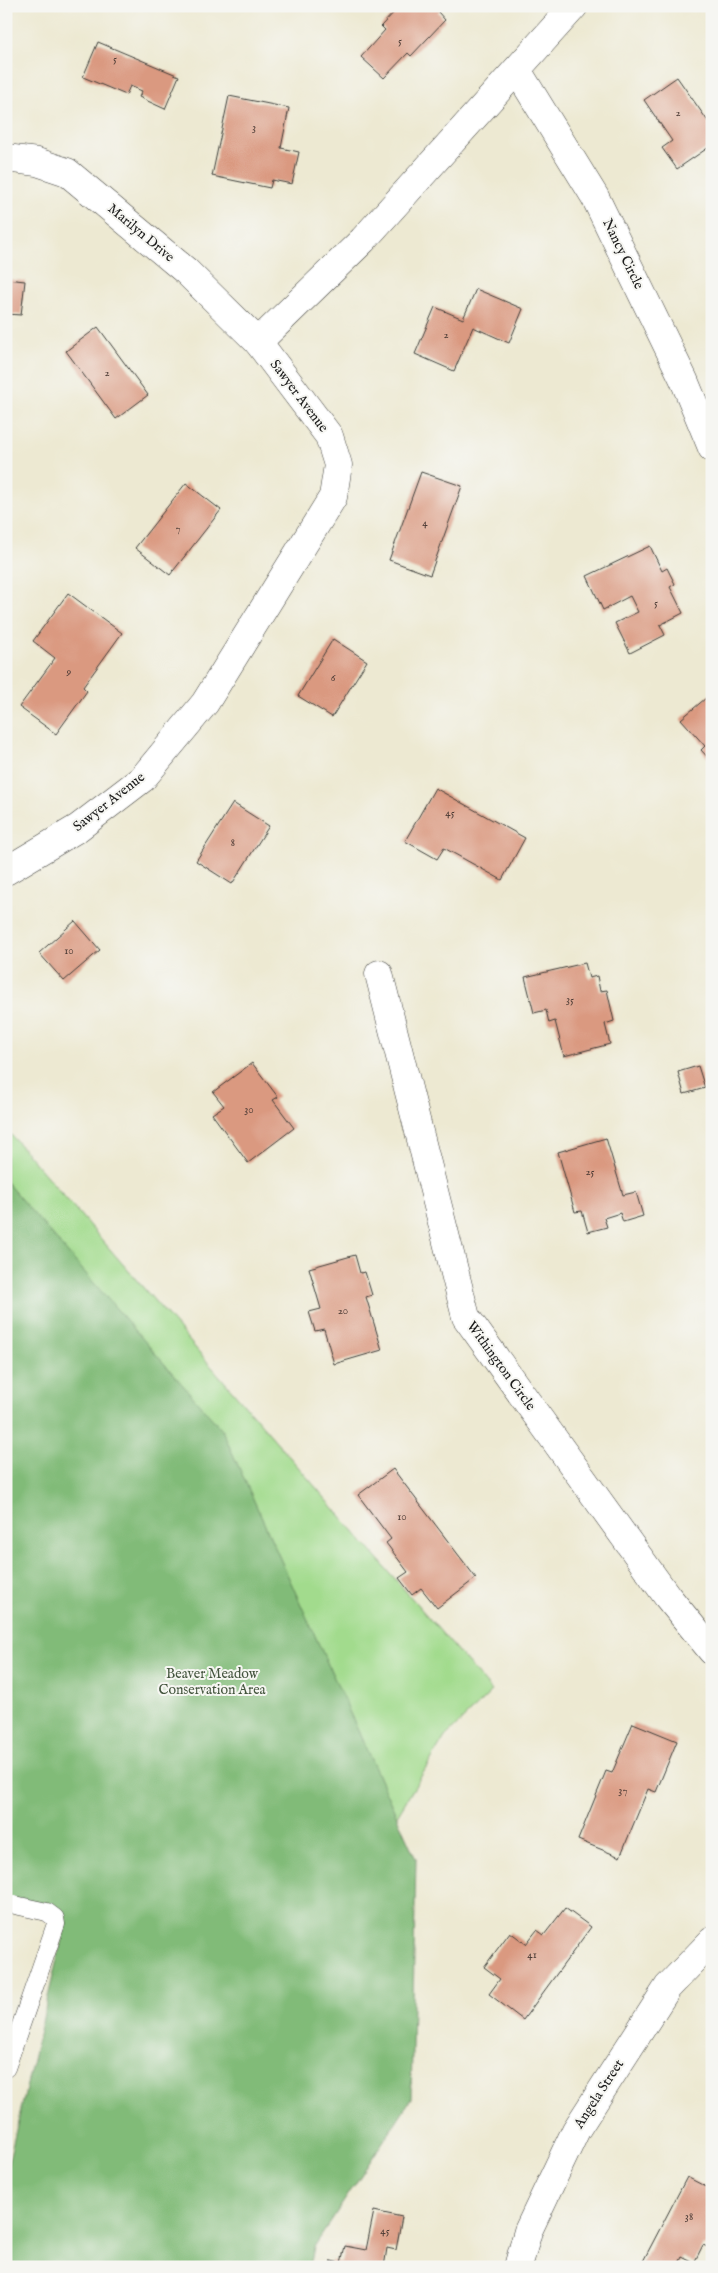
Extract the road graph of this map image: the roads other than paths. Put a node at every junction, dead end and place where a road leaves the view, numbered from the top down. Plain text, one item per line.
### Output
1 (574, 6) edge
2 (517, 70) junction
3 (6, 158) edge
4 (258, 342) junction
5 (712, 448) edge
6 (6, 871) edge
7 (379, 974) dead end
8 (712, 1651) edge
9 (6, 1903) edge
10 (712, 1941) edge
11 (6, 2068) edge
12 (518, 2267) edge

1 - 2 street
2 - 4 street
2 - 5 street, Nancy Circle
3 - 4 street, Marilyn Drive
4 - 6 street, Sawyer Avenue
7 - 8 street, Withington Circle
9 - 11 lane
10 - 12 street, Angela Street

